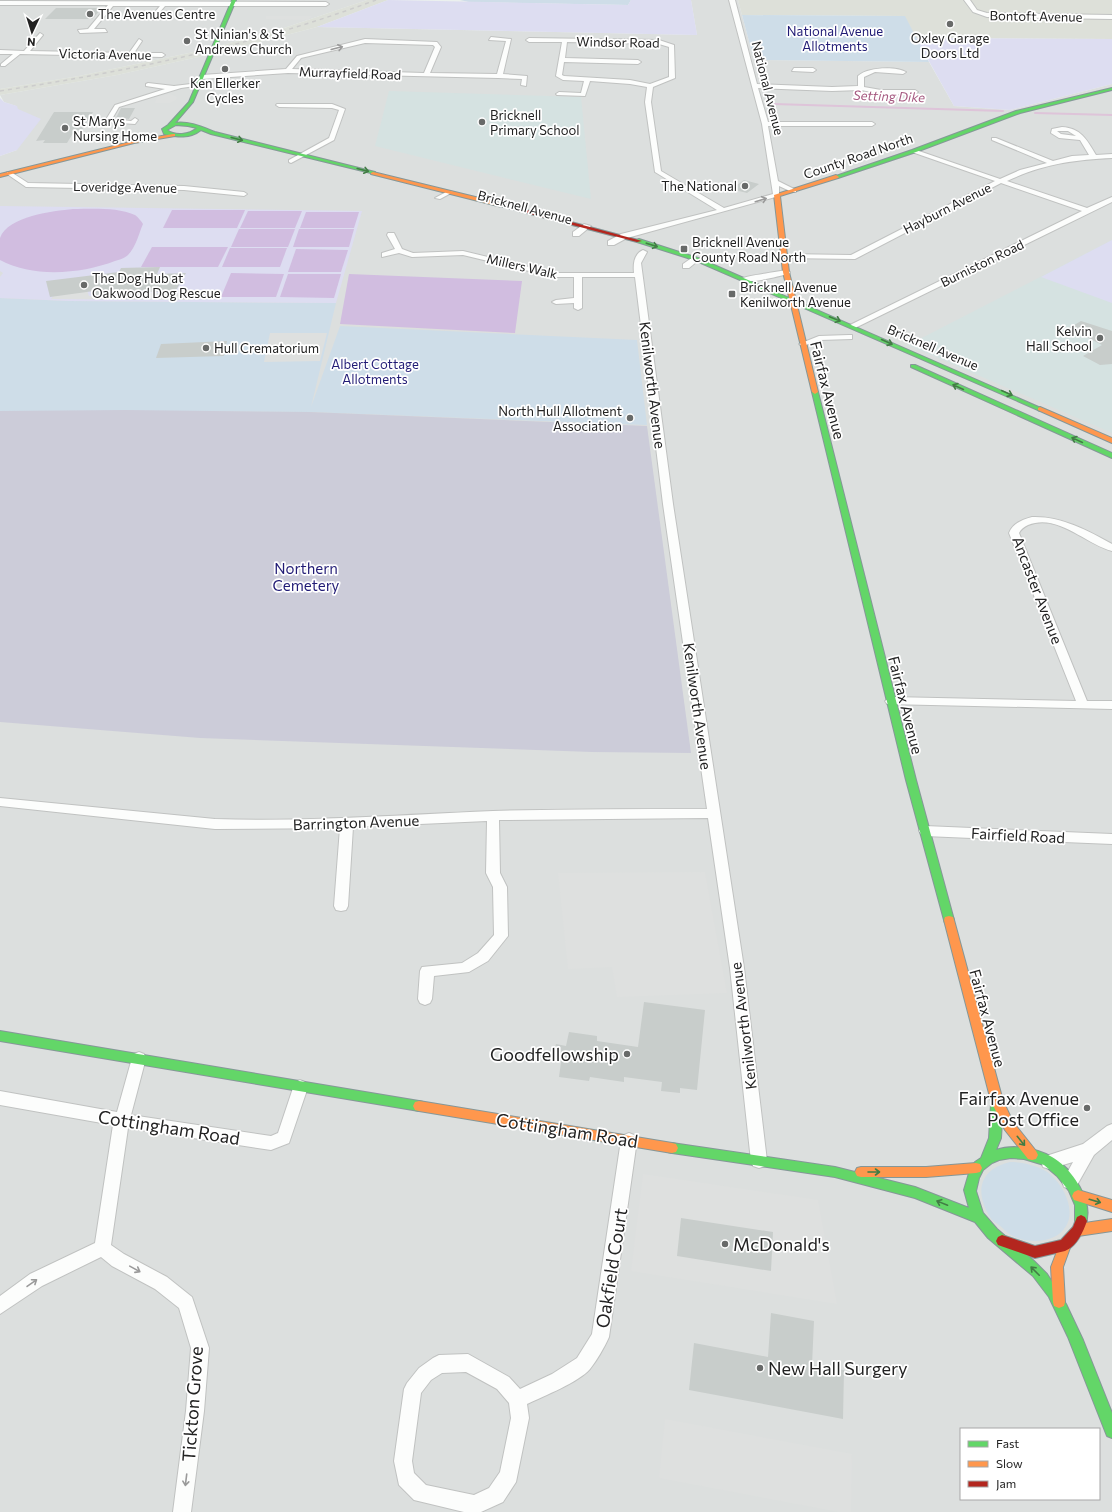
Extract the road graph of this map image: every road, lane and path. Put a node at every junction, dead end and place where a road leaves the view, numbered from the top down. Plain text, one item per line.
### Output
1 (732, 0) edge
2 (967, 0) edge
3 (233, 2) edge
4 (2, 3) edge
5 (112, 4) junction
6 (326, 4) dead end
7 (163, 5) junction
8 (1112, 17) edge
9 (153, 18) dead end
10 (80, 31) dead end
11 (90, 31) junction
12 (104, 31) dead end
13 (40, 35) dead end
14 (491, 39) dead end
15 (529, 40) dead end
16 (139, 41) dead end
17 (565, 41) junction
18 (679, 43) dead end
19 (670, 45) junction
20 (0, 52) edge
21 (19, 52) junction
22 (26, 52) junction
23 (130, 55) junction
24 (162, 56) dead end
25 (562, 60) junction
26 (638, 62) dead end
27 (3, 65) dead end
28 (813, 70) dead end
29 (288, 71) junction
30 (426, 75) junction
31 (909, 75) dead end
32 (498, 76) junction
33 (587, 80) junction
34 (201, 81) junction
35 (798, 82) junction
36 (524, 85) dead end
37 (650, 86) junction
38 (754, 86) junction
39 (141, 88) dead end
40 (175, 88) junction
41 (861, 88) junction
42 (1112, 89) edge
43 (917, 91) dead end
44 (559, 94) dead end
45 (191, 102) junction
46 (279, 105) dead end
47 (135, 120) dead end
48 (765, 124) junction
49 (872, 124) dead end
50 (198, 126) junction
51 (167, 128) junction
52 (173, 136) junction
53 (184, 136) junction
54 (1082, 138) dead end
55 (994, 139) dead end
56 (134, 142) junction
57 (914, 151) junction
58 (303, 155) junction
59 (1093, 156) junction
60 (1112, 156) edge
61 (291, 161) junction
62 (1051, 162) junction
63 (4, 175) edge
64 (1000, 181) junction
65 (775, 182) junction
66 (794, 191) junction
67 (450, 192) junction
68 (244, 194) dead end
69 (777, 195) junction
70 (438, 198) junction
71 (1112, 199) edge
72 (722, 210) junction
73 (1088, 211) junction
74 (587, 226) junction
75 (576, 234) junction
76 (391, 235) dead end
77 (624, 236) junction
78 (611, 243) junction
79 (399, 250) junction
80 (643, 252) junction
81 (385, 256) dead end
82 (784, 256) junction
83 (696, 259) junction
84 (686, 266) junction
85 (699, 272) dead end
86 (786, 272) junction
87 (638, 275) junction
88 (578, 276) junction
89 (744, 279) junction
90 (792, 301) junction
91 (556, 302) dead end
92 (792, 312) junction
93 (808, 320) dead end
94 (852, 326) junction
95 (829, 328) dead end
96 (852, 339) joint
97 (803, 344) junction
98 (901, 361) dead end
99 (1112, 441) edge
100 (1112, 456) edge
101 (1112, 548) edge
102 (891, 701) junction
103 (1084, 704) junction
104 (1112, 705) edge
105 (0, 802) edge
106 (714, 813) junction
107 (493, 816) junction
108 (347, 824) junction
109 (925, 831) junction
110 (1112, 839) edge
111 (341, 906) dead end
112 (425, 999) dead end
113 (1, 1038) edge
114 (139, 1058) junction
115 (300, 1087) junction
116 (0, 1098) edge
117 (996, 1101) junction
118 (122, 1120) junction
119 (1112, 1131) edge
120 (629, 1140) junction
121 (1088, 1150) junction
122 (1032, 1155) junction
123 (986, 1159) junction
124 (759, 1161) junction
125 (1049, 1162) junction
126 (976, 1168) junction
127 (835, 1172) junction
128 (1070, 1182) junction
129 (1078, 1196) junction
130 (1112, 1206) edge
131 (979, 1218) junction
132 (1112, 1225) edge
133 (1078, 1230) junction
134 (1002, 1241) junction
135 (1065, 1245) junction
136 (102, 1248) junction
137 (1059, 1302) junction
138 (0, 1306) edge
139 (518, 1399) junction
140 (1112, 1431) edge
141 (182, 1512) edge

1 - 38 street, National Avenue
2 - 8 street, Bontoft Avenue
3 - 6 street
3 - 7 street
3 - 34 street
4 - 5 street
5 - 7 street
5 - 11 street
7 - 9 street
10 - 11 street
11 - 12 street
13 - 22 street
14 - 32 street
15 - 17 street, Windsor Road
16 - 23 street
17 - 19 street, Windsor Road
17 - 25 street, Windsor Road
18 - 19 street, Windsor Road
19 - 37 street, Windsor Road
20 - 21 street, Victoria Avenue
21 - 22 street, Victoria Avenue
21 - 27 street
22 - 23 street, Victoria Avenue
23 - 24 street, Victoria Avenue
25 - 26 street, Windsor Road
25 - 33 street, Windsor Road
28 - 35 street
29 - 30 street, Murrayfield Road
29 -> 30 street
29 - 34 street, Murrayfield Road
30 - 32 street, Murrayfield Road
31 - 41 street
32 - 36 street, Murrayfield Road
33 - 37 street, Windsor Road
33 - 44 street
34 - 40 street, Murrayfield Road
34 - 45 street
35 - 38 street
35 - 41 street
37 - 72 street
38 - 48 street, National Avenue
39 - 40 street
40 - 47 street
41 - 43 street
42 - 57 street, County Road North
45 - 50 street
45 - 51 street
46 - 58 street
48 - 49 street
48 - 65 street, National Avenue
50 - 51 street, Bricknell Avenue
50 - 53 street
50 -> 58 street, Bricknell Avenue
51 - 52 street
51 - 56 street
52 - 53 street, Bricknell Avenue
52 - 56 street, Bricknell Avenue
53 - 61 street, Bricknell Avenue
54 - 59 street
55 - 62 street
56 - 63 street
57 - 64 street
57 - 66 street, County Road North
58 - 61 street
58 -> 67 street, Bricknell Avenue
59 - 60 street, Hayburn Avenue
59 - 62 street, Hayburn Avenue
61 - 70 street, Bricknell Avenue
62 - 64 street, Hayburn Avenue
63 - 68 street, Loveridge Avenue
64 - 73 street
64 - 82 street, Hayburn Avenue
65 - 66 street
65 - 69 street, National Avenue
66 - 69 street, County Road North
67 - 70 street
67 - 74 street, Bricknell Avenue
72 -> 69 street, County Road North
69 - 82 street, National Avenue
70 - 75 street, Bricknell Avenue
71 - 73 street, Burniston Road
72 - 77 street, County Road North
73 - 94 street, Burniston Road
74 - 75 street
74 - 77 street, Bricknell Avenue
75 - 78 street, Bricknell Avenue
76 - 79 street
77 - 78 street, County Road North
77 -> 83 street, Bricknell Avenue
78 - 80 street, Bricknell Avenue
79 - 81 street
79 - 88 street, Millers Walk
80 - 84 street, Bricknell Avenue
80 - 87 street, Kenilworth Avenue
82 - 86 street, National Avenue
83 - 84 street
83 - 89 street, Bricknell Avenue
84 - 85 street, Bricknell Avenue
86 - 89 street, Bricknell Avenue
86 - 90 street, National Avenue
87 - 88 street, Millers Walk
87 - 106 street, Kenilworth Avenue
88 - 91 street
89 - 90 street, Bricknell Avenue
90 - 92 street, National Avenue
90 -> 94 street, Bricknell Avenue
92 - 93 street
92 - 97 street, Fairfax Avenue
94 -> 99 street, Bricknell Avenue
95 - 96 street
96 - 97 street
97 - 102 street, Fairfax Avenue
100 -> 98 street, Bricknell Avenue
101 - 103 street, Ancaster Avenue
102 - 103 street
102 - 109 street, Fairfax Avenue
103 - 104 street
105 - 108 street, Barrington Avenue
106 - 107 street, Barrington Avenue
106 - 124 street, Kenilworth Avenue
107 - 108 street, Barrington Avenue
107 - 112 street
108 - 111 street
109 - 110 street, Fairfield Road
109 - 117 street, Fairfax Avenue
113 - 114 street, Cottingham Road
114 - 115 street, Cottingham Road
114 - 118 street
115 - 118 street, Cottingham Road
115 - 120 street, Cottingham Road
116 - 118 street, Cottingham Road
117 -> 122 street, Fairfax Avenue
117 - 123 street, Fairfax Avenue
118 - 136 street
119 - 121 street
120 - 124 street, Cottingham Road
120 - 139 street, Oakfield Court
121 - 125 street
121 - 128 street
122 - 123 street
122 - 125 street
123 - 126 street
124 - 127 street, Cottingham Road
125 - 128 street
127 -> 126 street, Cottingham Road
126 - 131 street
131 -> 127 street, Cottingham Road
128 - 129 street
129 -> 130 street
129 - 133 street
131 - 134 street
132 - 133 street
133 - 135 street
134 - 135 street
137 -> 134 street
135 - 137 street
138 -> 136 street
136 -> 141 street, Tickton Grove
137 - 140 street
139 - 139 street

